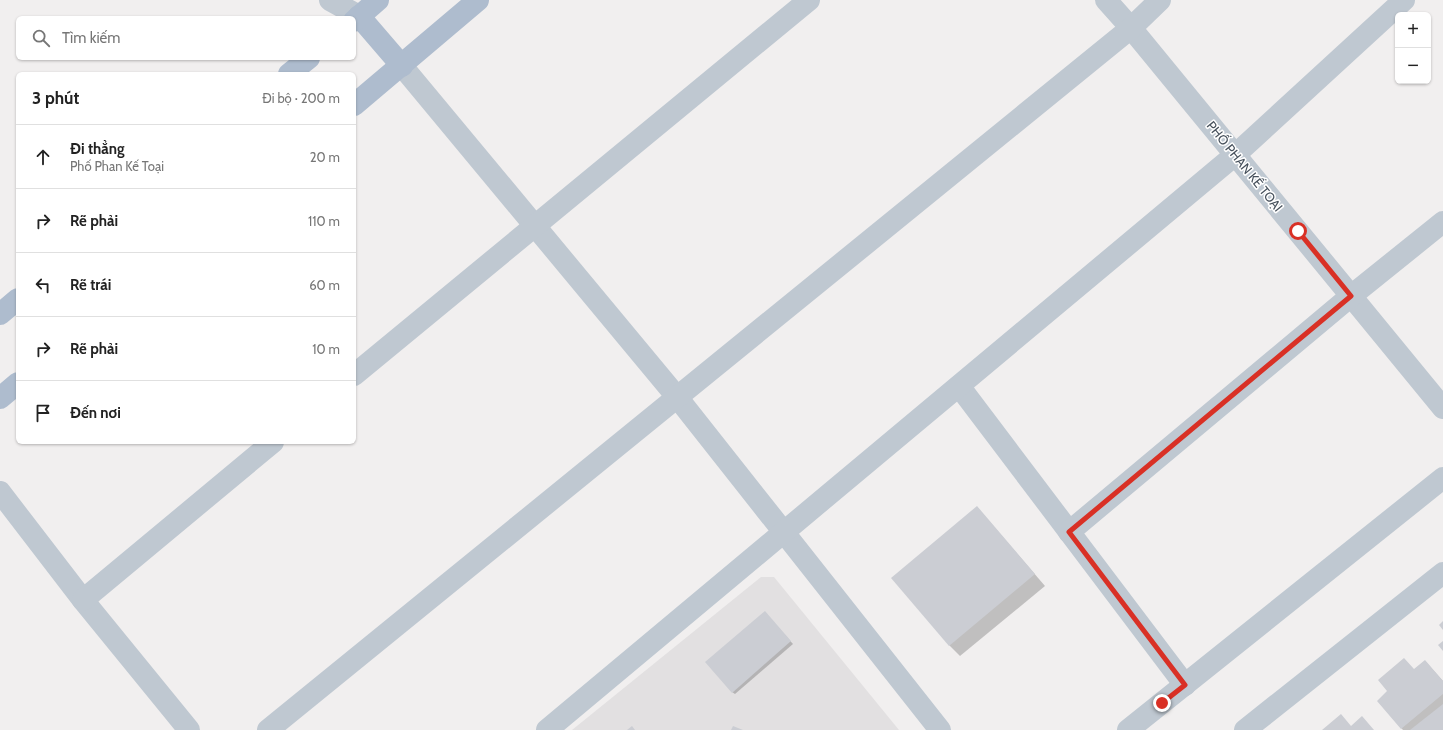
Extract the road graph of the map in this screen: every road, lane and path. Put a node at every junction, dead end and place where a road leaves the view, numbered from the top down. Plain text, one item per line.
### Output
1 (330, 0) edge
2 (378, 0) edge
3 (478, 0) edge
4 (809, 0) edge
5 (1106, 0) edge
6 (1160, 0) edge
7 (1404, 0) edge
8 (354, 16) edge
9 (357, 18) edge
10 (1131, 28) junction
11 (306, 60) edge
12 (402, 66) junction
13 (292, 72) edge
14 (356, 103) edge
15 (1235, 155) junction
16 (1443, 222) edge
17 (534, 226) junction
18 (1351, 296) junction
19 (16, 301) edge
20 (0, 314) edge
21 (356, 373) edge
22 (16, 385) edge
23 (959, 386) junction
24 (677, 397) junction
25 (0, 398) edge
26 (1443, 408) edge
27 (272, 444) edge
28 (1443, 478) edge
29 (0, 492) edge
30 (784, 532) junction
31 (1069, 532) junction
32 (1443, 573) edge
33 (83, 600) junction
34 (1185, 685) junction
35 (189, 730) edge
36 (268, 730) edge
37 (547, 730) edge
38 (940, 730) edge
39 (1128, 730) edge
40 (1245, 730) edge

1 - 8 street
2 - 9 main road
3 - 12 main road
4 - 17 street
5 - 10 street, PHỐ PHAN KẾ TOẠI
6 - 10 street
7 - 15 street
9 - 12 main road
10 - 15 street, PHỐ PHAN KẾ TOẠI
10 - 24 street
11 - 13 main road
12 - 14 main road
12 - 17 street
15 - 18 street, PHỐ PHAN KẾ TOẠI
15 - 23 street
16 - 18 street
17 - 21 street
17 - 24 street
18 - 26 street, PHỐ PHAN KẾ TOẠI
18 - 31 street
19 - 20 main road
22 - 25 main road
23 - 30 street
23 - 31 street
24 - 30 street
24 - 36 street
27 - 33 street
28 - 34 street
29 - 33 street
30 - 37 street
30 - 38 street
31 - 34 street
32 - 40 street
33 - 35 street
34 - 39 street

